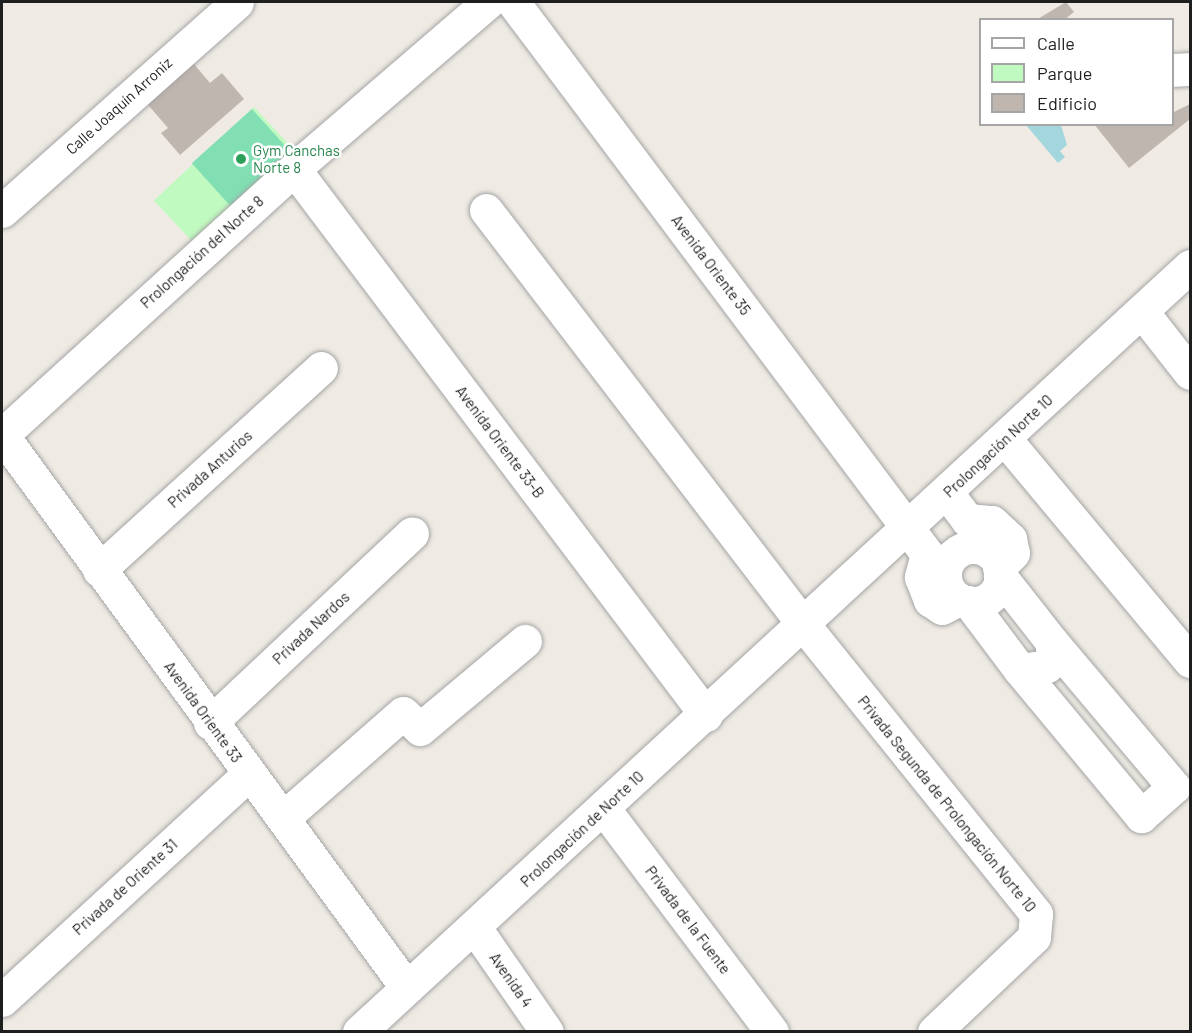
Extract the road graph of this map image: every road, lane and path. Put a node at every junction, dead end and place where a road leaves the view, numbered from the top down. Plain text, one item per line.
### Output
1 (237, 2) edge
2 (488, 2) edge
3 (513, 2) edge
4 (1191, 69) edge
5 (1174, 70) edge
6 (294, 169) junction
7 (2, 210) edge
8 (486, 210) dead end
9 (1191, 266) edge
10 (1143, 313) junction
11 (321, 368) dead end
12 (1191, 373) edge
13 (2, 435) edge
14 (1005, 439) junction
15 (946, 493) junction
16 (909, 528) junction
17 (411, 533) dead end
18 (99, 570) junction
19 (1000, 572) junction
20 (964, 601) junction
21 (803, 624) junction
22 (525, 641) dead end
23 (1051, 641) junction
24 (1191, 661) edge
25 (1020, 670) junction
26 (706, 715) junction
27 (210, 723) junction
28 (249, 774) junction
29 (604, 809) junction
30 (283, 818) junction
31 (475, 928) junction
32 (407, 988) junction
33 (2, 1000) edge
34 (359, 1032) edge
35 (547, 1032) edge
36 (772, 1032) edge
37 (934, 1032) edge

1 - 7 street, Calle Joaquín Arroniz
2 - 6 street, Prolongación del Norte 8
3 - 16 street, Avenida Oriente 35
4 - 5 street
6 - 13 street, Prolongación del Norte 8
6 - 26 street, Avenida Oriente 33-B
8 - 21 street, Privada Segunda de Prolongación Norte 10
9 - 10 street, Prolongación Norte 10
10 - 12 street
10 - 14 street, Prolongación Norte 10
11 - 18 street, Privada Anturios
13 - 18 street, Avenida Oriente 33
14 - 15 street, Prolongación Norte 10
14 - 24 street
15 - 16 street, Prolongación Norte 10
15 - 19 street
16 - 20 street, Avenida Oriente 35
16 - 21 street, Prolongación Norte 10
17 - 27 street, Privada Nardos
18 - 27 street, Avenida Oriente 33
19 - 20 street
19 - 20 street
19 - 23 street
20 - 25 street
21 - 26 street, Prolongación de Norte 10
21 - 37 street, Privada Segunda de Prolongación Norte 10
22 - 30 street
23 - 25 street
23 - 25 street
26 - 29 street, Prolongación de Norte 10
27 - 28 street, Avenida Oriente 33
28 - 30 street, Avenida Oriente 33
28 - 33 street, Privada de Oriente 31
29 - 31 street, Prolongación de Norte 10
29 - 36 street, Privada de la Fuente
30 - 32 street, Avenida Oriente 33
31 - 32 street, Prolongación de Norte 10
31 - 35 street, Avenida 4
32 - 34 street, Prolongación de Norte 10

